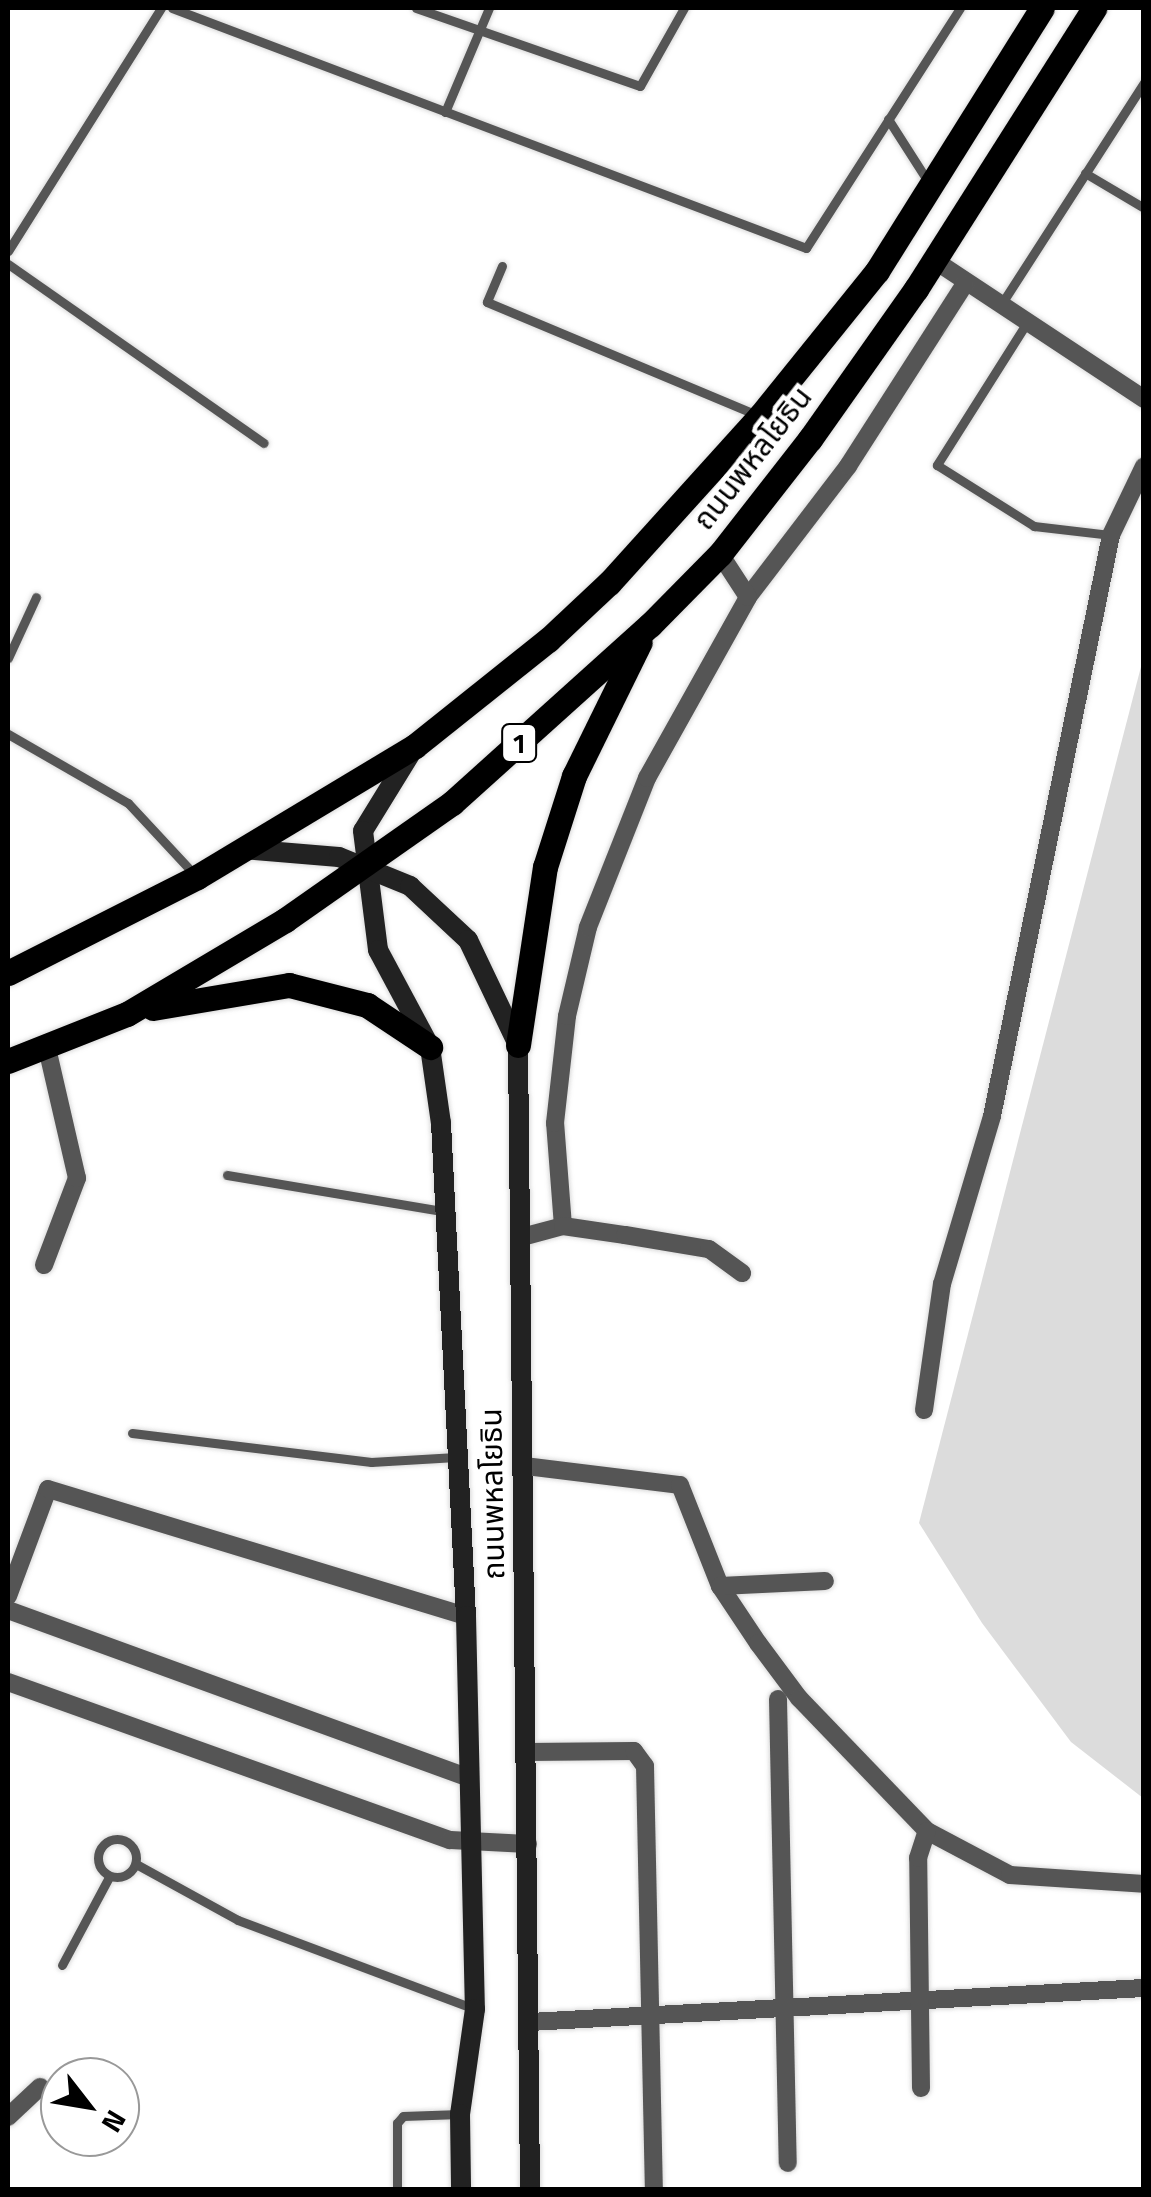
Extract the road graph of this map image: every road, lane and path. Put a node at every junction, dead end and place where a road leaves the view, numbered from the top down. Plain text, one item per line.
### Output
1 (161, 8) edge
2 (172, 8) edge
3 (416, 8) edge
4 (489, 8) edge
5 (684, 8) edge
6 (960, 8) edge
7 (1042, 8) edge
8 (1094, 8) edge
9 (479, 32) junction
10 (1144, 83) edge
11 (445, 112) junction
12 (888, 119) junction
13 (1085, 173) junction
14 (932, 186) junction
15 (1144, 208) edge
16 (8, 250) edge
17 (934, 260) junction
18 (8, 264) edge
19 (502, 266) dead end
20 (965, 284) junction
21 (1000, 306) junction
22 (1026, 324) junction
23 (1144, 399) edge
24 (760, 416) junction
25 (264, 443) dead end
26 (1144, 466) edge
27 (1111, 535) junction
28 (720, 554) junction
29 (36, 596) dead end
30 (748, 597) junction
31 (650, 625) junction
32 (8, 658) edge
33 (8, 734) edge
34 (415, 746) junction
35 (244, 849) junction
36 (364, 864) junction
37 (196, 876) junction
38 (8, 973) edge
39 (127, 1014) junction
40 (46, 1044) junction
41 (518, 1045) junction
42 (430, 1048) junction
43 (8, 1061) edge
44 (227, 1174) dead end
45 (442, 1211) junction
46 (563, 1226) junction
47 (522, 1237) junction
48 (44, 1265) dead end
49 (742, 1272) dead end
50 (924, 1410) dead end
51 (132, 1433) dead end
52 (456, 1458) junction
53 (525, 1466) junction
54 (825, 1582) dead end
55 (720, 1586) junction
56 (8, 1596) edge
57 (8, 1610) edge
58 (466, 1616) junction
59 (8, 1682) edge
60 (778, 1699) dead end
61 (527, 1752) junction
62 (469, 1778) junction
63 (927, 1832) junction
64 (528, 1844) junction
65 (470, 1845) junction
66 (136, 1864) junction
67 (109, 1877) junction
68 (1144, 1884) edge
69 (62, 1965) dead end
70 (1144, 1988) edge
71 (916, 1998) junction
72 (787, 2003) junction
73 (474, 2009) junction
74 (649, 2019) junction
75 (530, 2022) junction
76 (40, 2087) dead end
77 (922, 2088) dead end
78 (460, 2114) junction
79 (8, 2117) edge
80 (788, 2163) dead end
81 (396, 2190) edge
82 (461, 2190) edge
83 (530, 2190) edge
84 (654, 2190) edge

1 - 16 lane
2 - 11 lane
3 - 9 lane
4 - 9 lane
5 - 9 lane
6 - 12 lane
7 - 14 main road, ถนนพหลโยธิน / 1
8 - 17 main road, ถนนพหลโยธิน / 1
9 - 11 lane
10 - 13 lane
11 - 12 lane
12 - 14 lane
13 - 15 lane
13 - 21 lane
14 - 24 main road, ถนนพหลโยธิน / 1
17 - 20 street
17 - 28 main road, ถนนพหลโยธิน / 1
18 - 25 lane
19 - 24 lane
20 - 21 street
20 - 30 street
21 - 22 street
22 - 23 street
22 - 27 lane
24 - 34 main road, ถนนพหลโยธิน / 1
26 - 27 street
27 - 50 street
28 - 30 street
28 - 31 main road, ถนนพหลโยธิน / 1
29 - 32 lane
30 - 46 street
31 - 36 main road, ถนนพหลโยธิน / 1
31 - 41 main road
33 - 37 lane
34 - 35 main road, ถนนพหลโยธิน / 1
34 - 36 main road, ถนนพหลโยธิน
35 - 36 main road, ถนนพหลโยธิน
35 - 37 main road, ถนนพหลโยธิน / 1
36 - 39 main road, ถนนพหลโยธิน / 1
36 - 41 main road, ถนนพหลโยธิน
36 - 42 main road, ถนนพหลโยธิน
37 - 38 main road, ถนนพหลโยธิน / 1
39 - 40 main road, ถนนพหลโยธิน / 1
39 - 42 main road
40 - 43 main road, ถนนพหลโยธิน / 1
40 - 48 street
41 - 47 main road, ถนนพหลโยธิน
42 - 45 main road, ถนนพหลโยธิน
44 - 45 lane
45 - 52 main road, ถนนพหลโยธิน
46 - 47 street
46 - 49 street
47 - 53 main road, ถนนพหลโยธิน
51 - 52 lane
52 - 58 main road, ถนนพหลโยธิน
53 - 55 street
53 - 61 main road, ถนนพหลโยธิน
54 - 55 street
55 - 63 street
56 - 58 street
57 - 62 street
58 - 62 main road, ถนนพหลโยธิน
59 - 65 street
60 - 72 street
61 - 64 main road, ถนนพหลโยธิน
61 - 74 street
62 - 65 main road, ถนนพหลโยธิน
63 - 68 street
63 - 71 street
64 - 65 street
64 - 75 main road, ถนนพหลโยธิน
65 - 73 main road, ถนนพหลโยธิน
66 - 67 lane
66 - 67 lane
66 - 73 lane
67 - 69 lane
70 - 71 street
71 - 72 street
71 - 77 street
72 - 74 street
72 - 80 street
73 - 78 main road, ถนนพหลโยธิน
74 - 75 street
74 - 84 street
75 - 83 main road, ถนนพหลโยธิน
76 - 79 street
78 - 81 lane
78 - 82 main road, ถนนพหลโยธิน

